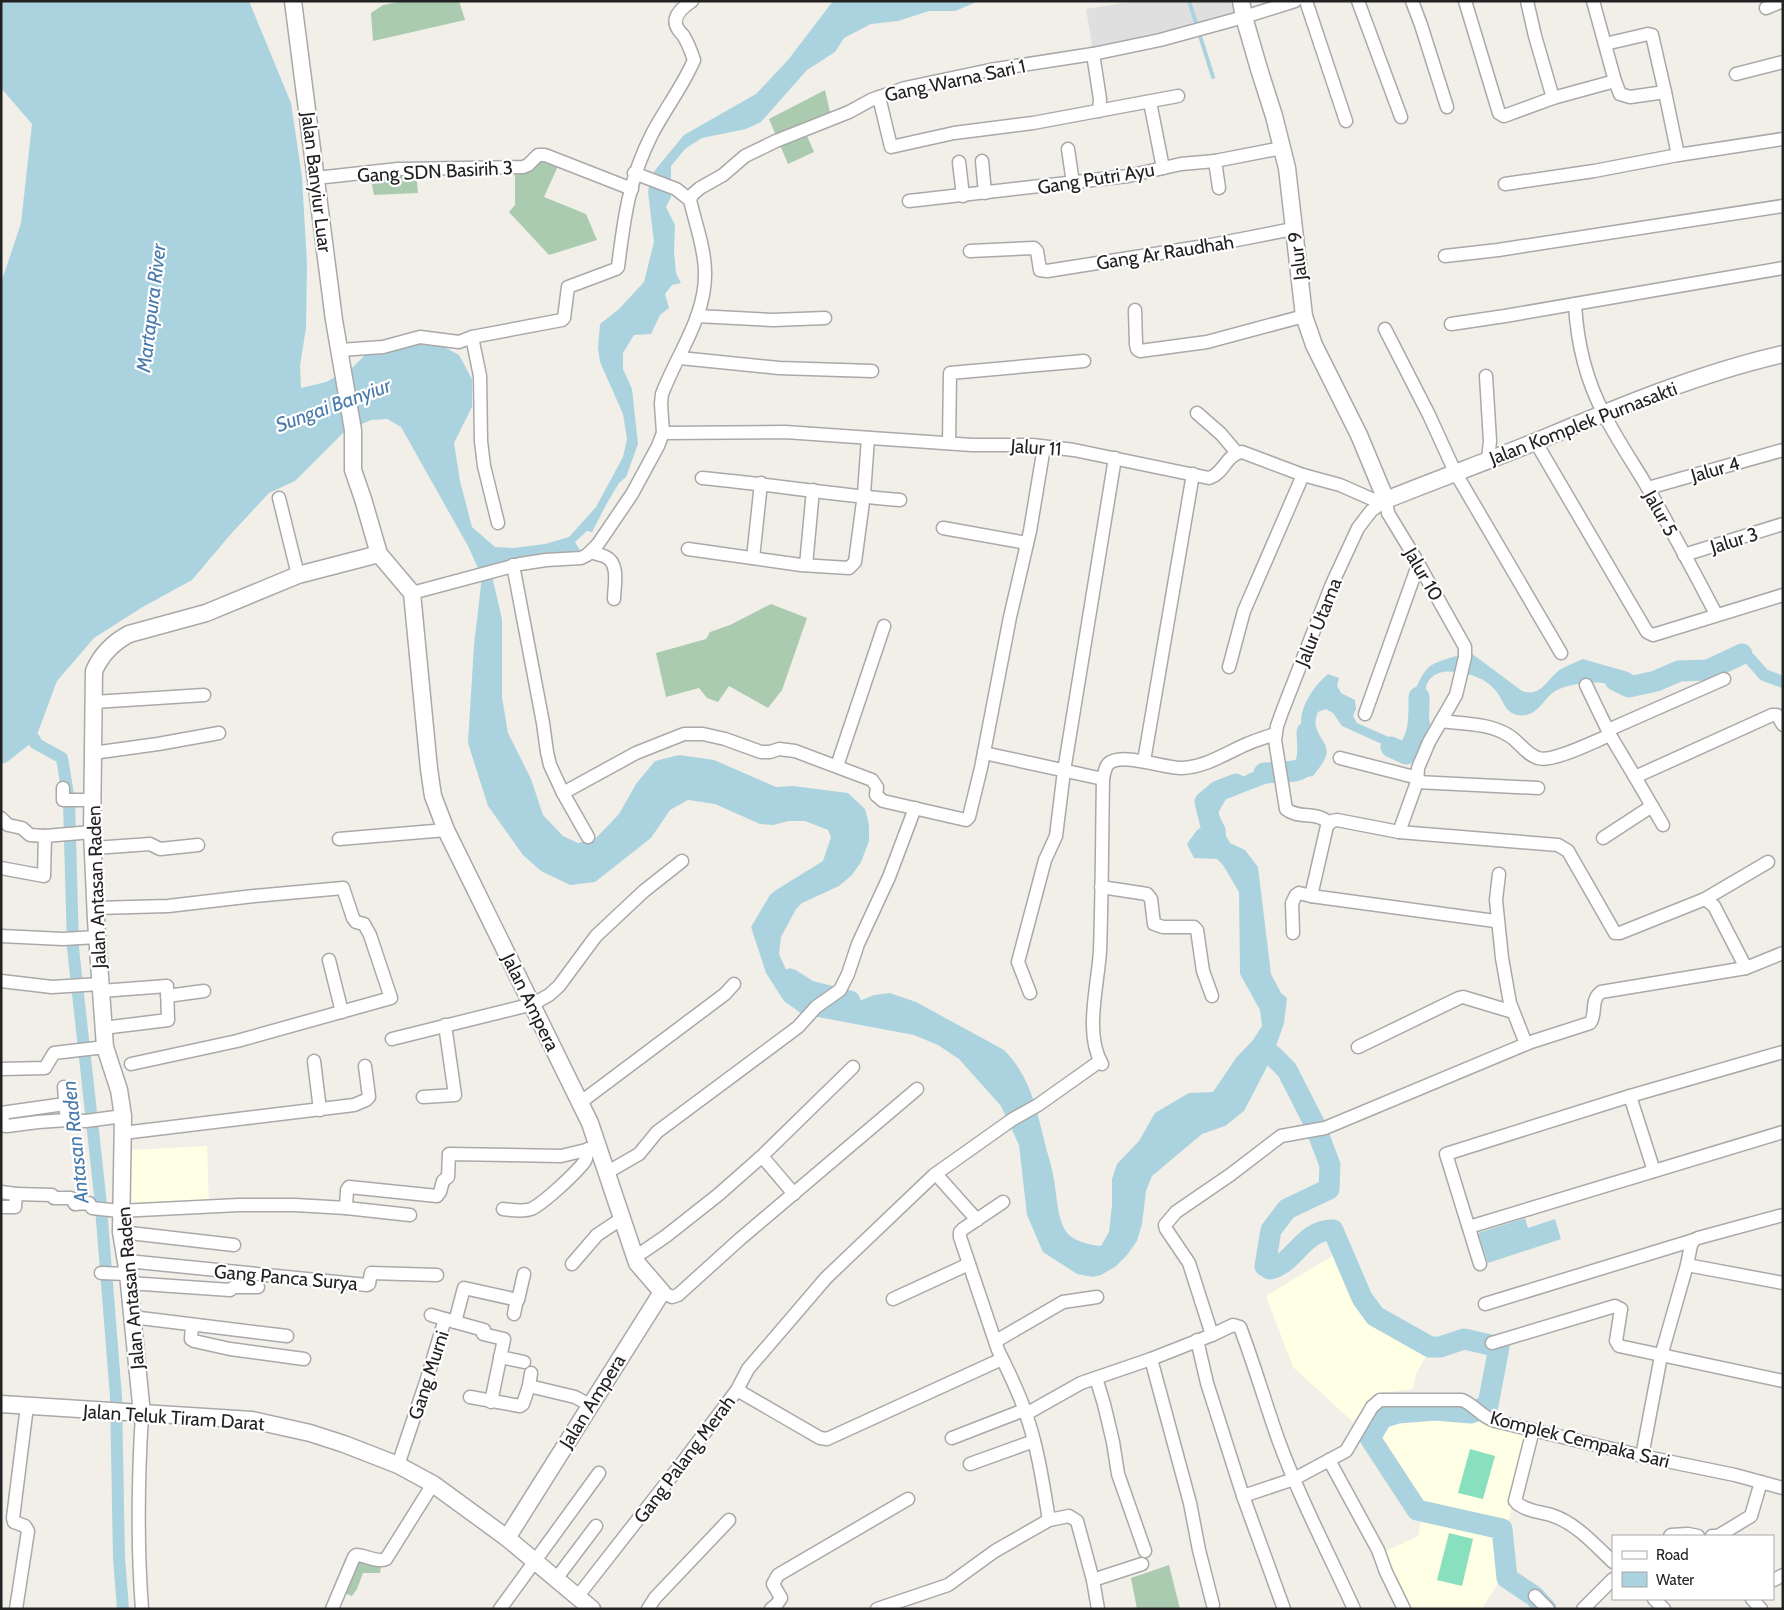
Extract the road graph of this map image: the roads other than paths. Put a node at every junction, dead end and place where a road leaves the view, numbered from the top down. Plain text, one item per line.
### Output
1 (293, 1) edge
2 (692, 1) edge
3 (1295, 1) edge
4 (1306, 1) edge
5 (1358, 1) edge
6 (1412, 1) edge
7 (1464, 1) edge
8 (1527, 1) edge
9 (1593, 1) edge
10 (1783, 2) edge
11 (1766, 8) dead end
12 (1242, 9) edge
13 (1605, 44) junction
14 (1093, 54) junction
15 (1783, 62) edge
16 (1736, 74) dead end
17 (1615, 81) junction
18 (1665, 92) junction
19 (1178, 96) dead end
20 (879, 97) junction
21 (1553, 98) junction
22 (1150, 102) junction
23 (1447, 108) dead end
24 (1099, 111) junction
25 (1401, 117) dead end
26 (1346, 121) dead end
27 (1783, 139) edge
28 (1282, 148) junction
29 (1068, 149) dead end
30 (1678, 154) junction
31 (982, 161) dead end
32 (1215, 161) junction
33 (959, 162) dead end
34 (1163, 168) junction
35 (636, 174) junction
36 (316, 178) junction
37 (1073, 183) junction
38 (1505, 184) dead end
39 (1220, 188) dead end
40 (632, 189) junction
41 (985, 193) junction
42 (963, 196) junction
43 (690, 200) junction
44 (909, 201) dead end
45 (1783, 206) edge
46 (1293, 229) junction
47 (970, 251) dead end
48 (1445, 256) dead end
49 (1783, 268) edge
50 (1575, 304) junction
51 (1135, 310) dead end
52 (697, 316) junction
53 (1304, 316) junction
54 (825, 318) dead end
55 (1451, 324) dead end
56 (1385, 329) dead end
57 (472, 337) junction
58 (1783, 354) edge
59 (341, 356) junction
60 (680, 358) junction
61 (1084, 361) dead end
62 (872, 371) dead end
63 (1486, 376) dead end
64 (1197, 413) dead end
65 (1603, 413) junction
66 (663, 433) junction
67 (868, 438) junction
68 (1535, 442) junction
69 (949, 443) junction
70 (1044, 447) junction
71 (1783, 450) edge
72 (1236, 453) junction
73 (1115, 458) junction
74 (1488, 459) junction
75 (1455, 472) junction
76 (1193, 474) junction
77 (1303, 475) junction
78 (702, 478) dead end
79 (761, 483) junction
80 (1648, 488) junction
81 (813, 490) junction
82 (864, 497) junction
83 (279, 498) dead end
84 (900, 500) dead end
85 (1386, 500) junction
86 (498, 523) dead end
87 (1783, 524) edge
88 (943, 528) dead end
89 (1027, 543) junction
90 (688, 549) dead end
91 (591, 552) junction
92 (379, 554) junction
93 (1684, 555) junction
94 (753, 558) junction
95 (806, 565) junction
96 (1418, 565) junction
97 (508, 567) junction
98 (298, 575) junction
99 (412, 593) junction
100 (1783, 594) edge
101 (614, 599) dead end
102 (1716, 614) junction
103 (884, 626) dead end
104 (1561, 653) dead end
105 (1229, 667) dead end
106 (1724, 679) dead end
107 (1586, 685) dead end
108 (204, 695) dead end
109 (94, 702) junction
110 (1365, 714) dead end
111 (1441, 721) junction
112 (1783, 724) edge
113 (219, 733) dead end
114 (1609, 733) junction
115 (1275, 734) junction
116 (93, 753) junction
117 (984, 753) junction
118 (1340, 758) dead end
119 (1144, 761) junction
120 (836, 766) junction
121 (1064, 771) junction
122 (1635, 777) junction
123 (1103, 779) junction
124 (1417, 780) junction
125 (1538, 788) dead end
126 (63, 794) dead end
127 (563, 794) junction
128 (91, 800) junction
129 (1652, 806) junction
130 (915, 808) junction
131 (1, 818) edge
132 (1329, 823) junction
133 (1663, 824) dead end
134 (446, 830) junction
135 (1399, 832) junction
136 (47, 836) junction
137 (92, 837) junction
138 (588, 837) dead end
139 (1603, 838) dead end
140 (339, 839) dead end
141 (198, 845) dead end
142 (682, 860) dead end
143 (1768, 862) dead end
144 (1, 868) edge
145 (1499, 874) dead end
146 (1101, 888) junction
147 (1311, 896) junction
148 (1705, 899) junction
149 (96, 908) junction
150 (1495, 921) dead end
151 (1293, 934) dead end
152 (1, 936) edge
153 (96, 937) junction
154 (1783, 953) edge
155 (329, 960) dead end
156 (1746, 968) junction
157 (1, 981) edge
158 (734, 984) dead end
159 (100, 986) junction
160 (204, 991) dead end
161 (1030, 993) dead end
162 (167, 996) junction
163 (1212, 996) dead end
164 (532, 1004) junction
165 (342, 1012) junction
166 (1513, 1012) junction
167 (445, 1025) junction
168 (103, 1028) junction
169 (392, 1039) dead end
170 (1526, 1044) junction
171 (104, 1047) junction
172 (1358, 1047) dead end
173 (1783, 1052) edge
174 (314, 1061) dead end
175 (130, 1064) dead end
176 (365, 1066) dead end
177 (853, 1066) dead end
178 (1, 1069) edge
179 (64, 1087) dead end
180 (917, 1089) dead end
181 (1630, 1096) junction
182 (423, 1097) dead end
183 (581, 1102) junction
184 (65, 1104) junction
185 (320, 1110) junction
186 (2, 1113) edge
187 (121, 1117) junction
188 (67, 1120) junction
189 (1783, 1132) edge
190 (123, 1133) junction
191 (594, 1148) junction
192 (760, 1158) junction
193 (1654, 1171) junction
194 (606, 1173) junction
195 (936, 1174) junction
196 (1, 1192) edge
197 (16, 1194) junction
198 (794, 1194) junction
199 (1003, 1202) dead end
200 (1, 1208) edge
201 (346, 1208) junction
202 (503, 1209) dead end
203 (120, 1211) junction
204 (410, 1215) dead end
205 (1783, 1215) edge
206 (622, 1219) junction
207 (977, 1220) junction
208 (1468, 1227) junction
209 (121, 1232) junction
210 (1694, 1240) junction
211 (234, 1245) dead end
212 (634, 1258) junction
213 (572, 1264) dead end
214 (969, 1264) junction
215 (1480, 1264) dead end
216 (1687, 1264) junction
217 (102, 1273) dead end
218 (126, 1273) junction
219 (438, 1274) dead end
220 (524, 1274) dead end
221 (1783, 1283) edge
222 (258, 1287) dead end
223 (662, 1292) junction
224 (1097, 1296) dead end
225 (518, 1299) junction
226 (892, 1299) dead end
227 (1485, 1304) dead end
228 (514, 1314) dead end
229 (430, 1315) dead end
230 (132, 1317) junction
231 (450, 1320) junction
232 (192, 1324) junction
233 (1212, 1335) junction
234 (287, 1336) dead end
235 (1197, 1340) junction
236 (996, 1341) junction
237 (1492, 1343) dead end
238 (1662, 1356) junction
239 (500, 1357) junction
240 (304, 1359) dead end
241 (1002, 1359) junction
242 (1151, 1359) junction
243 (1096, 1378) junction
244 (1783, 1381) edge
245 (529, 1386) junction
246 (737, 1390) junction
247 (470, 1397) dead end
248 (491, 1402) junction
249 (1, 1404) edge
250 (590, 1405) junction
251 (27, 1406) junction
252 (1025, 1412) junction
253 (142, 1414) junction
254 (1533, 1430) junction
255 (952, 1438) dead end
256 (1034, 1441) junction
257 (1642, 1456) junction
258 (1329, 1460) junction
259 (970, 1464) dead end
260 (398, 1465) junction
261 (599, 1473) dead end
262 (1294, 1479) junction
263 (1761, 1482) junction
264 (433, 1484) junction
265 (1783, 1488) edge
266 (1243, 1496) junction
267 (908, 1498) dead end
268 (729, 1520) dead end
269 (1049, 1520) junction
270 (596, 1526) dead end
271 (1672, 1535) edge
272 (1693, 1535) edge
273 (1720, 1535) edge
274 (507, 1538) junction
275 (1145, 1551) dead end
276 (536, 1561) junction
277 (1612, 1561) edge
278 (1142, 1564) dead end
279 (556, 1579) junction
280 (1092, 1580) junction
281 (1612, 1580) edge
282 (1535, 1596) dead end
283 (1655, 1600) edge
284 (583, 1604) edge
285 (1213, 1605) dead end
286 (16, 1609) edge
287 (142, 1609) edge
288 (332, 1609) edge
289 (500, 1609) edge
290 (648, 1609) edge
291 (771, 1609) edge
292 (877, 1609) edge
293 (1098, 1609) edge
294 (1284, 1609) edge
295 (1354, 1609) edge
296 (1404, 1609) edge
297 (1548, 1609) edge
298 (1583, 1609) edge
299 (1664, 1609) edge

1 - 36 street, Jalan Banyiur Luar
2 - 35 street
3 - 12 street, Gang Warna Sari 1
4 - 26 street
5 - 25 street
6 - 23 street
7 - 21 street
8 - 21 street
9 - 13 street
10 - 11 street
12 - 14 street, Gang Warna Sari 1
12 - 28 street, Jalur 9
13 - 17 street
13 - 18 street
14 - 20 street, Gang Warna Sari 1
14 - 24 street
15 - 16 street
17 - 18 street
17 - 21 street
18 - 30 street
19 - 22 street
20 - 24 street
20 - 43 street, Gang Warna Sari 1
22 - 24 street
22 - 34 street
27 - 30 street
28 - 32 street, Gang Putri Ayu
28 - 46 street, Jalur 9
29 - 37 street
30 - 38 street
31 - 41 street
32 - 34 street, Gang Putri Ayu
32 - 39 street
33 - 42 street
34 - 37 street, Gang Putri Ayu
35 - 40 street
35 - 43 street
36 - 40 street, Gang SDN Basirih 3
36 - 59 street, Jalan Banyiur Luar
37 - 41 street, Gang Putri Ayu
40 - 57 street
41 - 42 street, Gang Putri Ayu
42 - 44 street, Gang Putri Ayu
43 - 52 street
45 - 48 street
46 - 47 street, Gang Ar Raudhah
46 - 53 street, Jalur 9
49 - 50 street
50 - 55 street
50 - 65 street, Jalur 5
51 - 53 street
52 - 54 street
52 - 60 street
53 - 85 street, Jalur 9
56 - 75 street
57 - 59 street
57 - 86 street
58 - 65 street, Jalan Komplek Purnasakti
59 - 92 street, Jalan Banyiur Luar
60 - 62 street
60 - 66 street
61 - 69 street
63 - 74 street
64 - 72 street
65 - 68 street, Jalan Komplek Purnasakti
65 - 80 street, Jalur 5
66 - 67 street, Jalur 11
66 - 91 street
67 - 69 street, Jalur 11
67 - 82 street
68 - 74 street, Jalan Komplek Purnasakti
68 - 102 street
69 - 70 street, Jalur 11
70 - 73 street, Jalur 11
70 - 89 street
71 - 80 street, Jalur 4
72 - 76 street, Jalur 11
72 - 77 street
73 - 76 street, Jalur 11
73 - 121 street
74 - 75 street, Jalan Komplek Purnasakti
75 - 85 street, Jalan Komplek Purnasakti
75 - 104 street
76 - 119 street
77 - 85 street
77 - 105 street
78 - 79 street
79 - 81 street
79 - 94 street
80 - 93 street, Jalur 5
81 - 82 street
81 - 95 street
82 - 84 street
82 - 95 street
83 - 98 street
85 - 96 street, Jalur 10
85 - 115 street, Jalur Utama
87 - 93 street, Jalur 3
88 - 89 street
89 - 117 street
90 - 94 street
91 - 97 street
91 - 101 street
92 - 98 street, Jalan Antasan Raden
92 - 99 street
93 - 102 street, Jalur 5
94 - 95 street
96 - 110 street
96 - 111 street, Jalur 10
97 - 99 street
97 - 127 street
98 - 109 street, Jalan Antasan Raden
99 - 134 street, Jalan Ampera
100 - 102 street
103 - 120 street
106 - 114 street
107 - 114 street
108 - 109 street
109 - 116 street, Jalan Antasan Raden
111 - 114 street
111 - 124 street
112 - 122 street
113 - 116 street
114 - 122 street
115 - 119 street
115 - 132 street, Jalur Utama
116 - 128 street, Jalan Antasan Raden
117 - 121 street
117 - 130 street
118 - 124 street
119 - 123 street
120 - 127 street
120 - 130 street
121 - 123 street
121 - 161 street
122 - 129 street
123 - 146 street
124 - 125 street
124 - 135 street
126 - 128 street
127 - 138 street
128 - 137 street, Jalan Antasan Raden
129 - 133 street
129 - 139 street
130 - 194 street
131 - 136 street
132 - 135 street
132 - 147 street
134 - 140 street
134 - 164 street, Jalan Ampera
135 - 148 street
136 - 137 street
136 - 144 street
137 - 141 street
137 - 149 street, Jalan Antasan Raden
142 - 164 street
143 - 148 street
145 - 166 street
146 - 163 street
146 - 195 street
147 - 150 street
147 - 151 street
148 - 156 street
149 - 153 street, Jalan Antasan Raden
149 - 165 street
152 - 153 street
153 - 159 street, Jalan Antasan Raden
154 - 156 street
155 - 165 street
156 - 170 street
157 - 159 street
158 - 183 street
159 - 162 street
159 - 168 street, Jalan Antasan Raden
160 - 162 street
162 - 168 street
164 - 167 street
164 - 183 street, Jalan Ampera
165 - 175 street
166 - 170 street
166 - 172 street
167 - 169 street
167 - 182 street
168 - 171 street, Jalan Antasan Raden
170 - 233 street
171 - 178 street
171 - 187 street, Jalan Antasan Raden
173 - 181 street
174 - 185 street
176 - 185 street
177 - 192 street
179 - 184 street
180 - 198 street
181 - 193 street
181 - 208 street
183 - 191 street, Jalan Ampera
184 - 186 street
184 - 188 street
185 - 190 street
186 - 188 street
187 - 188 street
187 - 190 street, Jalan Antasan Raden
189 - 193 street
190 - 203 street, Jalan Antasan Raden
191 - 194 street, Jalan Ampera
191 - 201 street
191 - 202 street
192 - 198 street
192 - 212 street
193 - 208 street
194 - 206 street, Jalan Ampera
195 - 207 street
195 - 246 street
196 - 197 street
197 - 200 street
197 - 203 street
198 - 223 street
199 - 207 street
201 - 203 street
201 - 204 street
203 - 209 street, Jalan Antasan Raden
205 - 210 street
206 - 212 street, Jalan Ampera
206 - 213 street
207 - 214 street
208 - 215 street
209 - 211 street
209 - 218 street, Jalan Antasan Raden
210 - 216 street
210 - 227 street
212 - 223 street, Jalan Ampera
214 - 226 street
214 - 236 street
216 - 221 street
216 - 238 street
217 - 218 street
218 - 219 street, Gang Panca Surya
218 - 222 street
218 - 230 street, Jalan Antasan Raden
220 - 225 street
223 - 250 street, Jalan Ampera
224 - 236 street
225 - 228 street
225 - 231 street, Gang Murni
229 - 231 street
230 - 232 street
230 - 253 street, Jalan Antasan Raden
231 - 239 street
231 - 260 street, Gang Murni
232 - 234 street
232 - 240 street
233 - 235 street
233 - 262 street
235 - 242 street
235 - 266 street
236 - 241 street
237 - 238 street
238 - 244 street
238 - 257 street
239 - 245 street
239 - 248 street
241 - 246 street, Gang Palang Merah
241 - 252 street
242 - 243 street
242 - 285 street
243 - 252 street
243 - 275 street
245 - 248 street
245 - 250 street
246 - 284 street, Gang Palang Merah
247 - 248 street
249 - 251 street, Jalan Teluk Tiram Darat
250 - 274 street, Jalan Ampera
251 - 253 street, Jalan Teluk Tiram Darat
251 - 286 street
252 - 255 street
252 - 256 street
253 - 260 street, Jalan Teluk Tiram Darat
253 - 287 street
254 - 257 street, Komplek Cempaka Sari
254 - 258 street, Komplek Cempaka Sari
254 - 277 street
256 - 259 street
256 - 269 street
257 - 263 street, Komplek Cempaka Sari
258 - 262 street, Komplek Cempaka Sari
258 - 296 street
260 - 264 street, Jalan Teluk Tiram Darat
261 - 276 street
262 - 266 street, Komplek Cempaka Sari
262 - 295 street
263 - 265 street, Komplek Cempaka Sari
263 - 273 street
264 - 274 street, Jalan Teluk Tiram Darat
264 - 288 street
266 - 294 street
267 - 291 street
268 - 290 street
269 - 280 street
269 - 292 street
270 - 279 street
271 - 272 street
274 - 276 street, Jalan Teluk Tiram Darat
276 - 279 street, Jalan Teluk Tiram Darat
276 - 289 street
278 - 280 street
279 - 284 street, Jalan Teluk Tiram Darat
280 - 293 street
281 - 298 street
282 - 297 street
283 - 299 street

